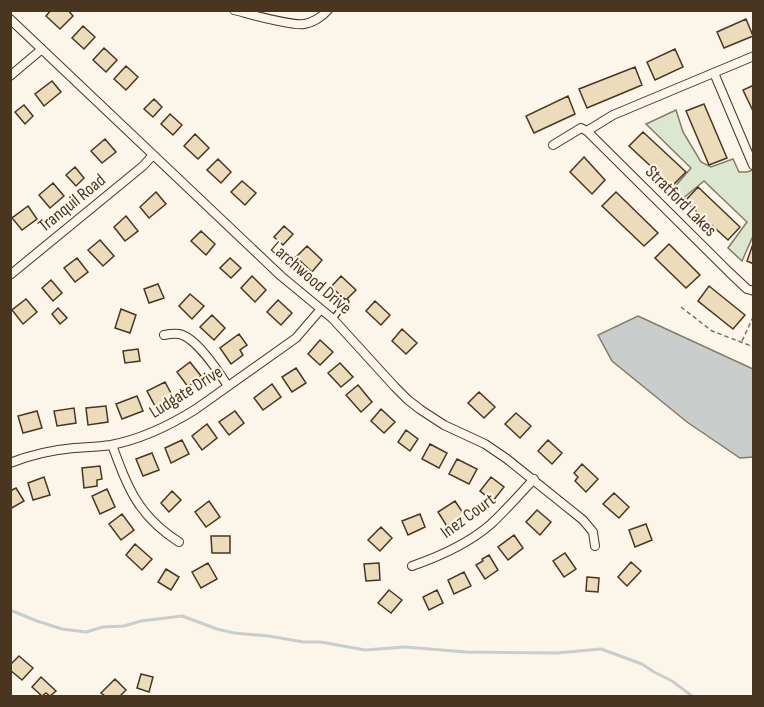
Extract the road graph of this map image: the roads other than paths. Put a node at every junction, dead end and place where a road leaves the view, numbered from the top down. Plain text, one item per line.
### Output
1 (328, 10) edge
2 (237, 11) edge
3 (10, 19) edge
4 (42, 50) junction
5 (753, 56) edge
6 (714, 73) junction
7 (10, 76) edge
8 (588, 131) junction
9 (553, 145) dead end
10 (153, 154) junction
11 (753, 165) edge
12 (10, 275) edge
13 (753, 291) edge
14 (346, 302) dead end
15 (321, 309) junction
16 (333, 319) junction
17 (164, 335) dead end
18 (228, 386) junction
19 (112, 445) junction
20 (10, 463) edge
21 (534, 479) junction
22 (179, 543) dead end
23 (595, 546) dead end
24 (412, 566) dead end

1 - 2 street
3 - 4 street, Larchwood Drive
4 - 7 street
4 - 10 street, Larchwood Drive
5 - 6 street
6 - 8 street
6 - 11 street
8 - 9 street
8 - 13 street, Stratford Lakes
10 - 12 street, Tranquil Road
10 - 15 street, Larchwood Drive
14 - 16 lane
15 - 16 street, Larchwood Drive
15 - 18 street, Ludgate Drive
16 - 21 street, Larchwood Drive
17 - 18 street
18 - 19 street, Ludgate Drive
19 - 20 street, Ludgate Drive
19 - 22 street
21 - 23 street, Larchwood Drive
21 - 24 street, Inez Court

